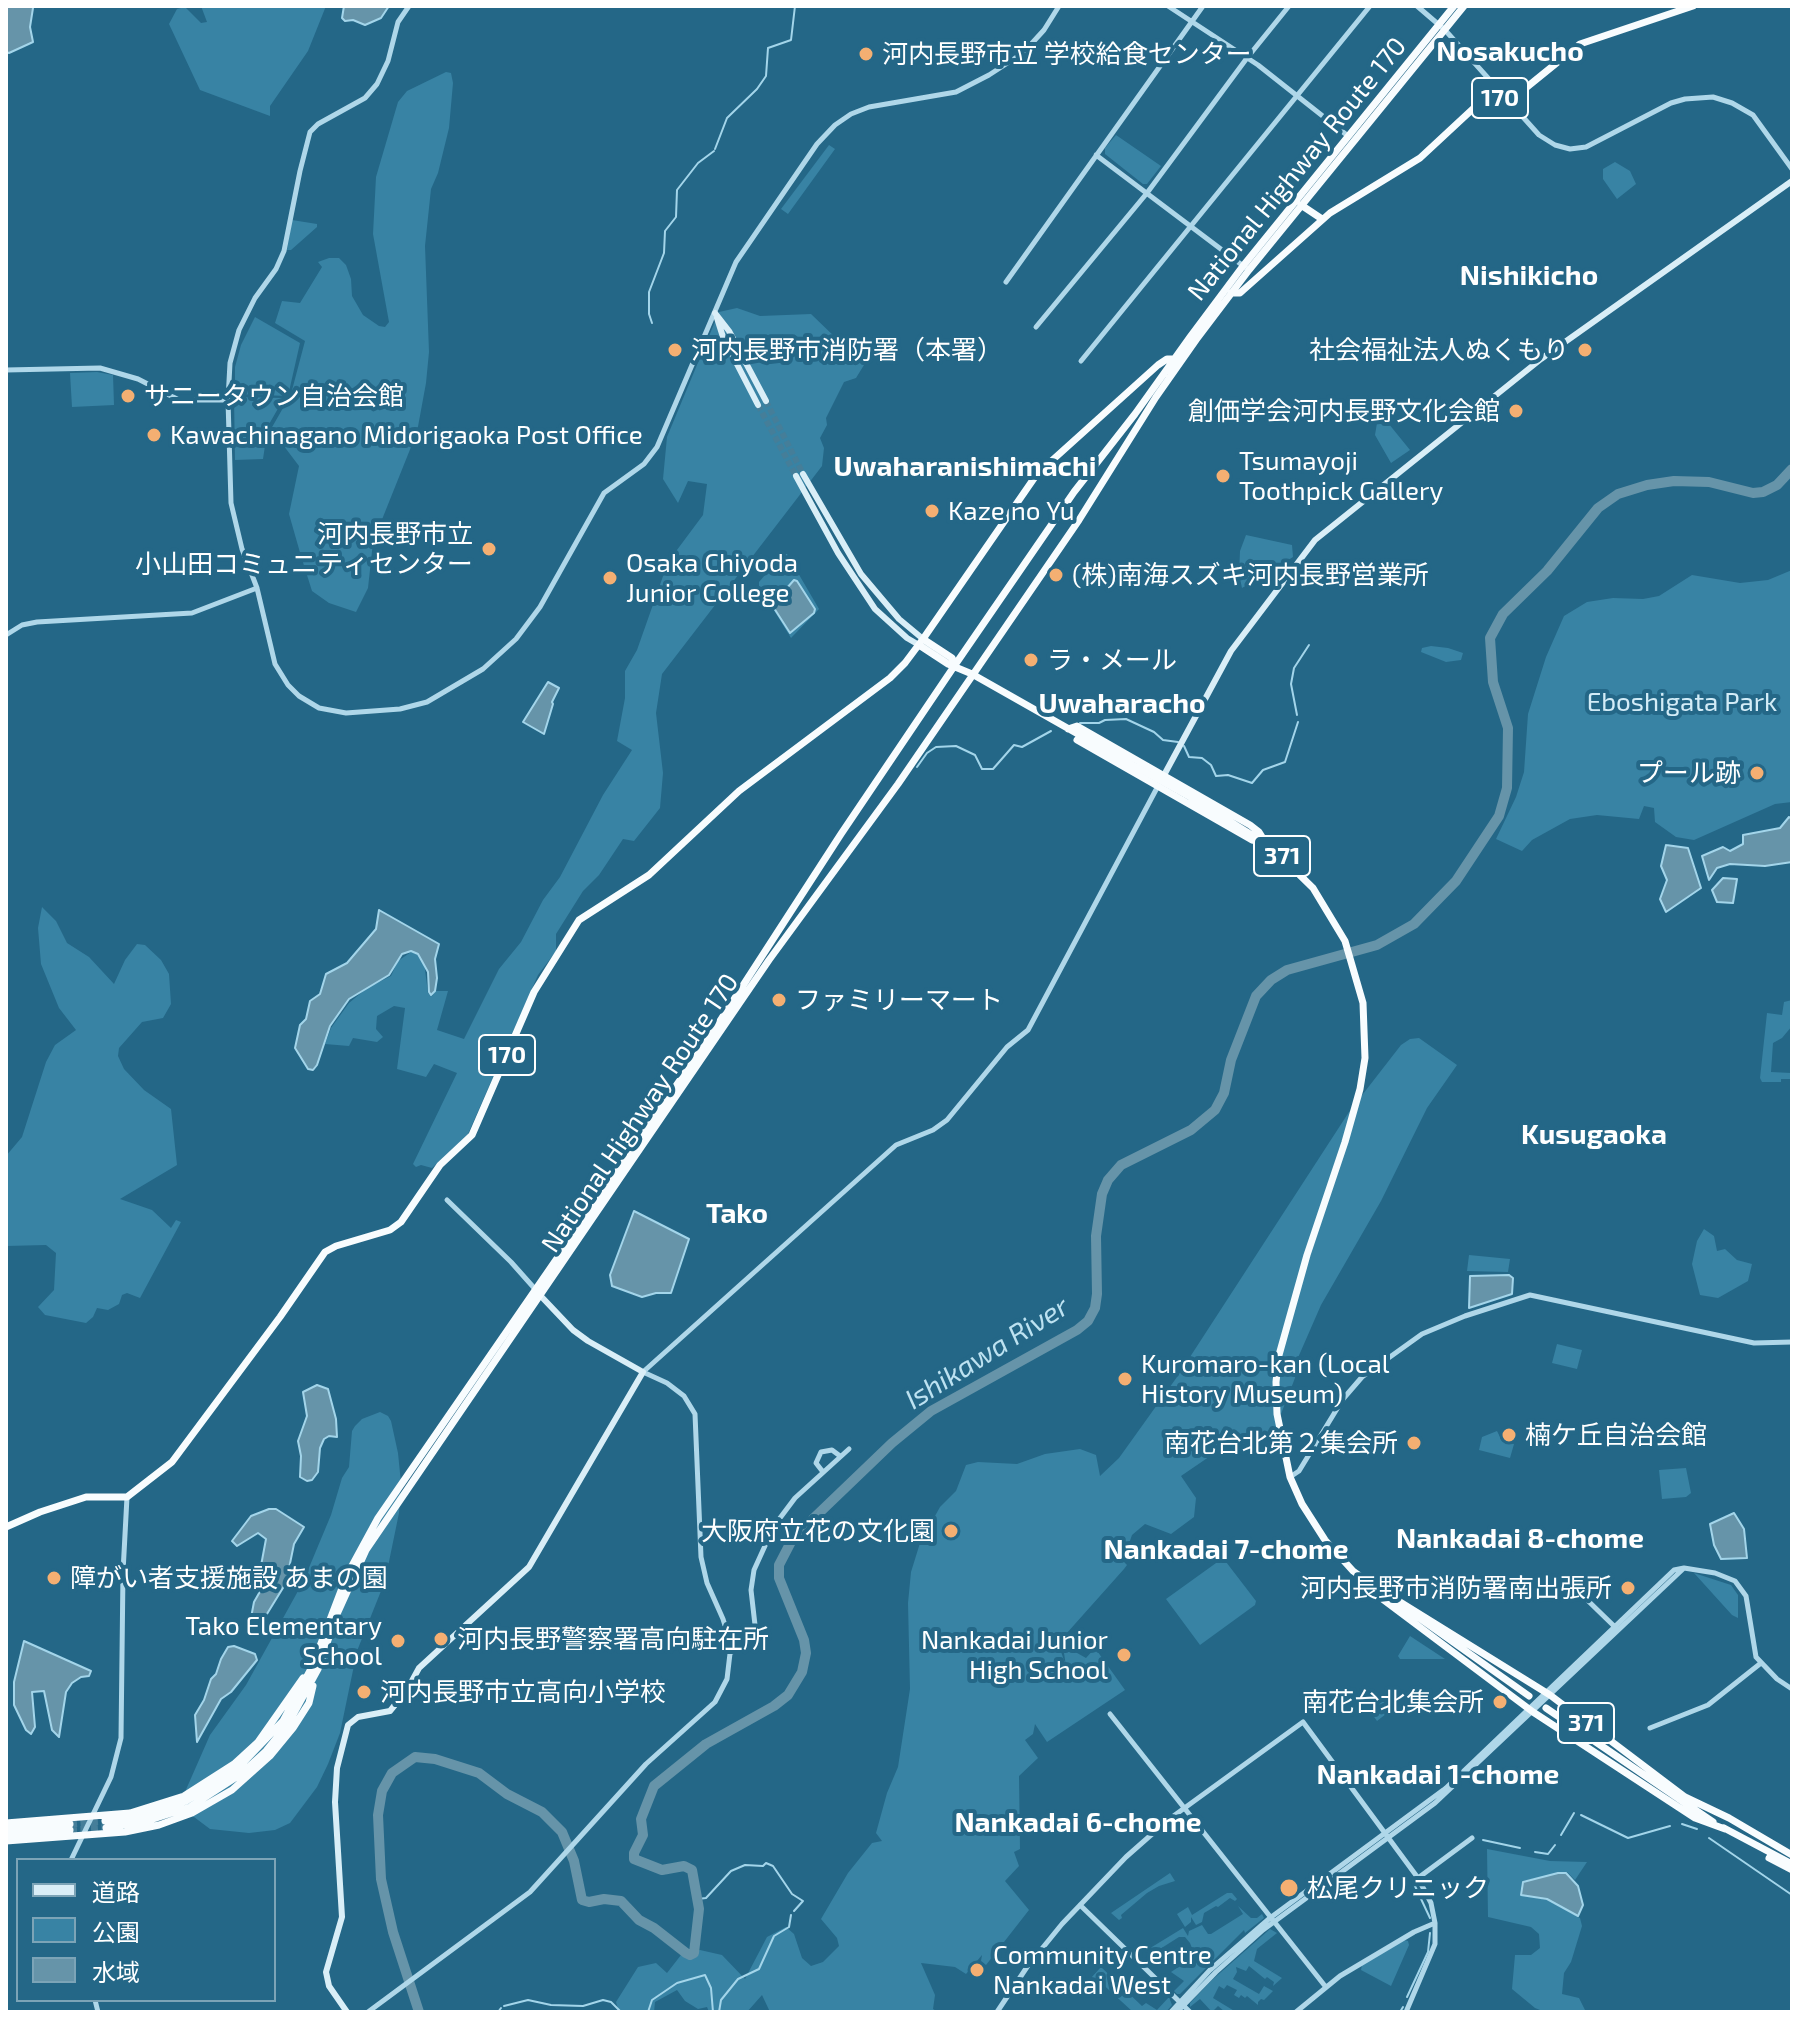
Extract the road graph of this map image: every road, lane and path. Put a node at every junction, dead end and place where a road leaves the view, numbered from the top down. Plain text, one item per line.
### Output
1 (409, 6) edge
2 (1059, 6) edge
3 (1168, 6) edge
4 (1203, 6) edge
5 (1289, 6) edge
6 (1370, 6) edge
7 (1417, 6) edge
8 (1454, 6) edge
9 (1464, 6) edge
10 (1693, 6) edge
11 (1191, 21) junction
12 (1442, 27) junction
13 (1247, 58) junction
14 (1297, 96) junction
15 (1504, 96) junction
16 (1351, 138) junction
17 (1096, 155) junction
18 (1792, 169) edge
19 (1792, 181) edge
20 (1147, 193) junction
21 (1299, 203) junction
22 (1322, 219) junction
23 (1190, 227) junction
24 (1246, 268) junction
25 (1006, 282) dead end
26 (1231, 293) junction
27 (715, 313) junction
28 (1036, 327) dead end
29 (1081, 361) dead end
30 (1177, 361) junction
31 (6, 370) edge
32 (228, 400) junction
33 (766, 401) tunnel mouth
34 (758, 405) tunnel mouth
35 (800, 475) tunnel mouth
36 (257, 588) junction
37 (6, 635) edge
38 (921, 642) junction
39 (955, 665) junction
40 (972, 674) junction
41 (1068, 729) junction
42 (1164, 776) junction
43 (1158, 786) junction
44 (1266, 843) junction
45 (447, 1200) dead end
46 (538, 1292) junction
47 (1792, 1342) edge
48 (643, 1372) junction
49 (849, 1449) dead end
50 (841, 1457) junction
51 (823, 1472) junction
52 (1290, 1477) junction
53 (127, 1497) junction
54 (6, 1527) edge
55 (1353, 1571) junction
56 (1380, 1592) junction
57 (1581, 1594) dead end
58 (1616, 1629) junction
59 (732, 1652) junction
60 (1761, 1663) junction
61 (315, 1668) junction
62 (1792, 1689) edge
63 (1548, 1693) junction
64 (1529, 1696) dead end
65 (1546, 1708) dead end
66 (1531, 1710) junction
67 (1110, 1714) dead end
68 (1650, 1728) dead end
69 (1185, 1808) junction
70 (1696, 1811) junction
71 (92, 1816) junction
72 (1703, 1822) junction
73 (106, 1824) tunnel mouth
74 (70, 1827) tunnel mouth
75 (6, 1829) edge
76 (1725, 1829) junction
77 (83, 1835) junction
78 (1387, 1836) junction
79 (1472, 1838) dead end
80 (1744, 1840) junction
81 (6, 1841) edge
82 (1789, 1854) edge
83 (1765, 1856) junction
84 (72, 1858) edge
85 (1792, 1864) edge
86 (1792, 1870) edge
87 (1418, 1878) junction
88 (1080, 1905) junction
89 (1272, 1920) junction
90 (1435, 1923) junction
91 (1325, 1986) junction
92 (1182, 2003) junction
93 (347, 2012) edge
94 (368, 2012) edge
95 (997, 2012) edge
96 (1174, 2012) edge
97 (1190, 2012) edge
98 (1296, 2012) edge
99 (1406, 2012) edge

1 - 32 street
2 - 27 street
3 - 11 street
4 - 11 street
5 - 13 street
6 - 14 street
7 - 12 street
8 - 12 highway, National Highway Route 170 / 170
9 - 12 highway, National Highway Route 170 / 170
10 - 15 highway, National Highway Route 170 / 170
11 - 13 street
11 - 17 street
12 - 15 street
12 - 16 highway, National Highway Route 170 / 170
13 - 14 street
13 - 20 street
14 - 16 street
14 - 23 street
15 - 18 street
15 - 22 highway, National Highway Route 170 / 170
16 - 21 highway, National Highway Route 170 / 170
17 - 20 street
17 - 25 street
19 - 42 main road
20 - 23 street
20 - 28 street
21 - 22 highway
21 - 24 highway, National Highway Route 170 / 170
22 - 26 highway, National Highway Route 170 / 170
23 - 24 street
23 - 29 street
24 - 26 highway, National Highway Route 170 / 170
24 - 30 highway, National Highway Route 170 / 170
26 - 30 highway, National Highway Route 170 / 170
27 - 33 main road
27 - 34 main road
27 - 36 street
30 - 38 highway, National Highway Route 170 / 170
30 - 39 highway, National Highway Route 170 / 170
30 - 40 highway, National Highway Route 170 / 170
31 - 32 street
32 - 36 street
35 - 38 main road
36 - 37 street
38 - 39 highway, 371
38 - 53 highway, National Highway Route 170 / 170
39 - 40 highway, 371
39 - 46 highway, National Highway Route 170 / 170
40 - 41 highway, 371
40 - 46 highway, National Highway Route 170 / 170
41 - 42 highway
41 - 43 highway
41 - 44 highway, 371, bridge
42 - 43 main road
42 - 44 highway
43 - 44 highway
43 - 48 street
44 - 52 highway, 371
45 - 46 street
46 - 48 main road
46 - 61 highway, National Highway Route 170 / 170
47 - 52 street
48 - 59 street
48 - 93 main road
49 - 50 street
50 - 51 street
50 - 51 street
51 - 59 street
52 - 55 highway, 371
53 - 54 highway
53 - 71 street
55 - 56 highway, 371
55 - 66 highway, 371
56 - 63 highway, 371
56 - 64 highway, 371
57 - 58 street
58 - 60 street
58 - 63 street
59 - 94 street
60 - 62 street
60 - 68 street
61 - 71 highway
61 - 73 highway, National Highway Route 170 / 170
61 - 77 highway
63 - 66 street
63 - 82 highway, 371
65 - 70 highway, 371
66 - 72 highway, 371
66 - 78 street
66 - 78 street
67 - 69 street
69 - 78 street
69 - 88 street
69 - 89 street
70 - 76 highway, 371
70 - 82 highway, 371
71 - 75 highway
71 - 77 street
72 - 76 highway, 371
72 - 83 highway, 371
74 - 75 highway
76 - 80 highway, 371
77 - 81 highway
77 - 84 street
78 - 87 street
78 - 89 street
79 - 87 street
80 - 83 highway, 371
80 - 85 highway, 371
83 - 86 highway, 371
87 - 90 street
88 - 92 street
88 - 95 street
89 - 91 street
89 - 92 street
90 - 91 street
90 - 99 street
91 - 98 street
92 - 96 street
92 - 97 street

